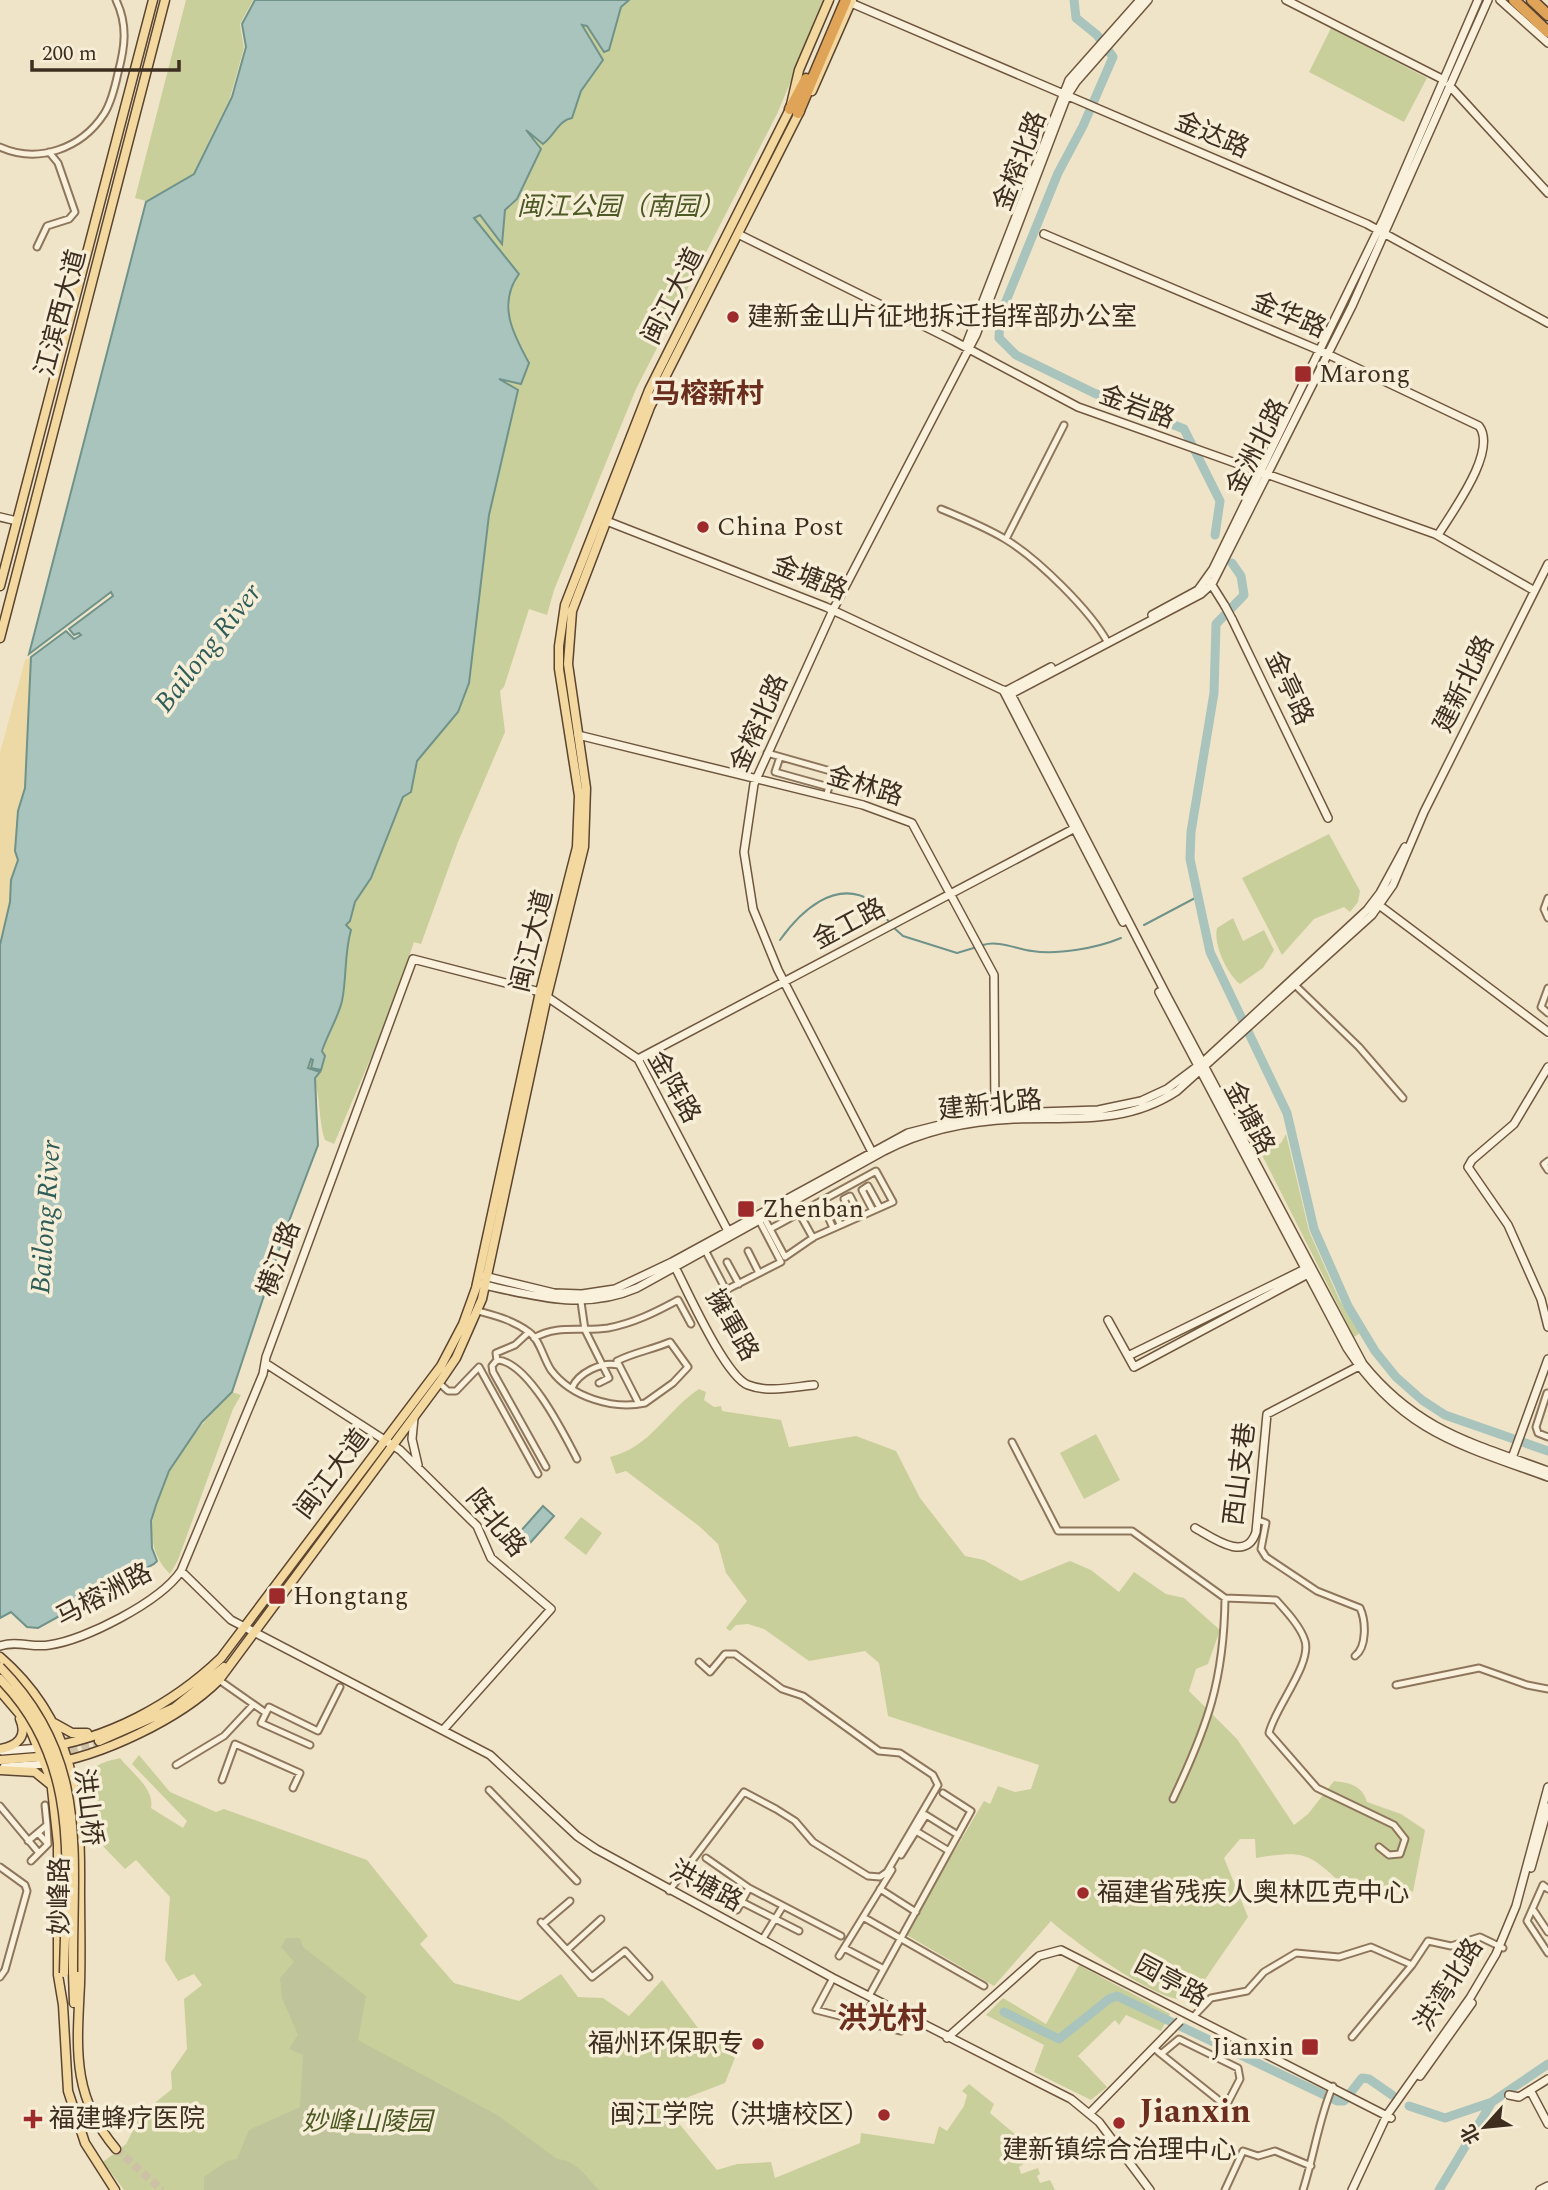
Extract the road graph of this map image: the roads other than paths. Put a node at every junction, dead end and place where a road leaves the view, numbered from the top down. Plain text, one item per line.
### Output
1 (116, 0) edge
2 (153, 0) edge
3 (165, 0) edge
4 (829, 0) edge
5 (839, 0) edge
6 (1140, 0) edge
7 (1148, 0) edge
8 (1286, 0) edge
9 (1472, 0) edge
10 (1478, 0) edge
11 (1488, 0) edge
12 (1500, 0) edge
13 (1514, 0) edge
14 (1532, 0) edge
15 (850, 1) edge
16 (1472, 13) junction
17 (1548, 15) edge
18 (835, 16) junction
19 (1548, 32) edge
20 (1112, 36) junction
21 (1548, 43) edge
22 (1446, 82) junction
23 (1065, 95) junction
24 (794, 111) junction
25 (0, 147) edge
26 (49, 152) junction
27 (1548, 193) edge
28 (1382, 231) junction
29 (738, 234) junction
30 (1044, 234) dead end
31 (37, 247) dead end
32 (1548, 323) edge
33 (967, 348) junction
34 (1325, 352) junction
35 (1065, 425) dead end
36 (1263, 474) junction
37 (941, 509) dead end
38 (0, 517) edge
39 (601, 519) junction
40 (17, 521) junction
41 (1438, 535) junction
42 (1006, 540) junction
43 (1548, 564) edge
44 (1209, 582) junction
45 (0, 586) edge
46 (1533, 590) junction
47 (833, 610) junction
48 (0, 638) edge
49 (1107, 641) junction
50 (1006, 693) junction
51 (579, 735) junction
52 (766, 753) junction
53 (780, 757) junction
54 (755, 778) junction
55 (830, 787) junction
56 (826, 796) junction
57 (1328, 818) dead end
58 (1077, 827) junction
59 (952, 893) junction
60 (1548, 898) edge
61 (1376, 903) junction
62 (1548, 918) edge
63 (784, 982) junction
64 (1293, 984) junction
65 (1548, 988) edge
66 (544, 994) junction
67 (1548, 1013) edge
68 (1548, 1032) edge
69 (638, 1059) junction
70 (1202, 1067) junction
71 (1548, 1067) edge
72 (1403, 1098) dead end
73 (995, 1116) junction
74 (873, 1154) junction
75 (1548, 1161) edge
76 (1548, 1170) edge
77 (836, 1178) junction
78 (842, 1190) junction
79 (846, 1198) junction
80 (793, 1202) junction
81 (879, 1206) junction
82 (872, 1209) junction
83 (799, 1213) junction
84 (860, 1215) junction
85 (853, 1218) junction
86 (762, 1219) junction
87 (840, 1224) junction
88 (833, 1228) junction
89 (771, 1229) junction
90 (728, 1231) junction
91 (813, 1238) junction
92 (705, 1250) junction
93 (748, 1251) dead end
94 (727, 1262) dead end
95 (674, 1264) junction
96 (1306, 1271) junction
97 (759, 1273) junction
98 (482, 1280) junction
99 (738, 1284) junction
100 (581, 1301) junction
101 (1546, 1305) edge
102 (478, 1311) junction
103 (1108, 1320) dead end
104 (691, 1324) dead end
105 (1548, 1327) edge
106 (584, 1330) junction
107 (529, 1332) junction
108 (534, 1338) junction
109 (1128, 1356) junction
110 (1548, 1359) edge
111 (497, 1361) junction
112 (265, 1363) junction
113 (603, 1365) junction
114 (1361, 1365) junction
115 (619, 1366) junction
116 (439, 1383) junction
117 (599, 1383) dead end
118 (814, 1385) dead end
119 (572, 1388) junction
120 (1548, 1393) edge
121 (639, 1404) junction
122 (414, 1416) junction
123 (1548, 1437) edge
124 (385, 1438) junction
125 (1012, 1442) dead end
126 (394, 1444) junction
127 (1512, 1458) junction
128 (577, 1459) dead end
129 (546, 1467) dead end
130 (421, 1471) junction
131 (1548, 1471) edge
132 (538, 1474) dead end
133 (1548, 1477) edge
134 (1258, 1520) junction
135 (1195, 1528) dead end
136 (181, 1572) junction
137 (1225, 1598) junction
138 (244, 1627) junction
139 (254, 1633) junction
140 (0, 1646) edge
141 (239, 1653) junction
142 (1355, 1657) dead end
143 (221, 1658) junction
144 (1, 1662) edge
145 (699, 1662) dead end
146 (0, 1679) edge
147 (219, 1680) junction
148 (1396, 1685) dead end
149 (340, 1687) dead end
150 (1548, 1689) edge
151 (2, 1693) edge
152 (253, 1705) junction
153 (266, 1713) junction
154 (296, 1720) junction
155 (54, 1723) junction
156 (111, 1727) junction
157 (444, 1729) junction
158 (289, 1735) junction
159 (63, 1745) junction
160 (310, 1745) dead end
161 (0, 1750) edge
162 (38, 1753) junction
163 (0, 1759) edge
164 (68, 1760) junction
165 (46, 1764) junction
166 (176, 1766) dead end
167 (0, 1769) edge
168 (222, 1780) dead end
169 (1548, 1787) edge
170 (53, 1788) junction
171 (293, 1788) dead end
172 (489, 1790) dead end
173 (943, 1793) dead end
174 (1173, 1799) dead end
175 (45, 1805) dead end
176 (0, 1806) edge
177 (1548, 1807) edge
178 (47, 1825) junction
179 (916, 1831) junction
180 (38, 1833) junction
181 (958, 1835) junction
182 (28, 1841) junction
183 (48, 1844) junction
184 (1380, 1847) dead end
185 (949, 1852) junction
186 (39, 1853) junction
187 (706, 1858) dead end
188 (32, 1861) dead end
189 (0, 1867) edge
190 (702, 1874) dead end
191 (577, 1881) dead end
192 (749, 1888) junction
193 (880, 1889) junction
194 (1548, 1889) edge
195 (669, 1891) junction
196 (570, 1901) dead end
197 (741, 1902) junction
198 (783, 1906) junction
199 (737, 1910) dead end
200 (1534, 1910) junction
201 (916, 1912) junction
202 (863, 1917) junction
203 (1539, 1918) junction
204 (601, 1919) dead end
205 (775, 1919) junction
206 (1548, 1920) edge
207 (799, 1931) dead end
208 (1548, 1931) edge
209 (841, 1937) dead end
210 (901, 1939) junction
211 (762, 1940) junction
212 (1502, 1947) junction
213 (844, 1948) junction
214 (567, 1950) junction
215 (1548, 1953) edge
216 (839, 1956) dead end
217 (1412, 1965) junction
218 (3, 1967) edge
219 (884, 1969) junction
220 (69, 1972) junction
221 (0, 1977) edge
222 (649, 1977) dead end
223 (833, 1978) junction
224 (984, 1986) dead end
225 (872, 1998) junction
226 (63, 2005) junction
227 (908, 2016) junction
228 (1190, 2016) junction
229 (863, 2022) junction
230 (1352, 2037) dead end
231 (947, 2038) junction
232 (75, 2040) junction
233 (1154, 2048) junction
234 (1161, 2054) junction
235 (1548, 2079) edge
236 (1331, 2089) junction
237 (1530, 2090) junction
238 (1509, 2095) dead end
239 (1090, 2113) junction
240 (1389, 2117) junction
241 (1548, 2124) edge
242 (116, 2149) tunnel mouth
243 (1311, 2166) junction
244 (1548, 2186) edge
245 (115, 2190) edge
246 (1150, 2190) edge
247 (1225, 2190) edge
248 (1303, 2190) edge
249 (1352, 2190) edge
250 (1358, 2190) edge
251 (1540, 2190) edge

1 - 26 street
2 - 40 main road, 江滨西大道
3 - 48 main road, 江滨西大道
4 - 24 main road, 闽江大道
5 - 18 highway
6 - 20 street, 金榕北路
7 - 20 street, 金榕北路
8 - 22 street
9 - 16 street
10 - 16 street, 金洲北路
11 - 22 street, 金洲北路
12 - 21 street
13 - 19 highway
14 - 17 highway
15 - 18 highway
15 - 23 street, 金达路
15 - 24 main road, 闽江大道
16 - 22 street, 金洲北路
18 - 24 highway
20 - 23 street, 金榕北路
22 - 27 street
22 - 28 street, 金洲北路
23 - 28 street, 金达路
23 - 33 street, 金榕北路
24 - 29 main road, 闽江大道
24 - 39 main road, 闽江大道
25 - 26 street
26 - 31 street
28 - 32 street, 金达路
28 - 34 street, 金洲北路
29 - 33 street, 金岩路
29 - 39 main road, 闽江大道
30 - 34 street, 金华路
33 - 36 street, 金岩路
33 - 47 street, 金榕北路
34 - 36 street, 金洲北路
34 - 41 street, 金华路
35 - 42 street
36 - 41 street, 金岩路
36 - 44 street, 金洲北路
37 - 42 street
38 - 40 street
39 - 47 street, 金塘路
39 - 51 main road, 闽江大道
39 - 66 main road, 闽江大道
40 - 45 main road, 江滨西大道
41 - 46 street, 金岩路
42 - 49 street
43 - 46 street, 建新北路
44 - 49 street, 金洲北路
44 - 57 street, 金亭路, bridge
46 - 61 street, 建新北路
47 - 50 street, 金塘路
47 - 52 street, 金榕北路
49 - 50 street, 金洲北路
50 - 58 street, 金塘路
51 - 54 street, 金林路
51 - 66 main road, 闽江大道
52 - 53 street
52 - 54 street, 金榕北路
53 - 55 street
53 - 55 street
54 - 56 street, 金林路
54 - 63 street, 金榕北路
55 - 56 street
56 - 59 street, 金林路
58 - 59 street, 金工路
58 - 70 street, 金塘路
59 - 63 street, 金工路
59 - 73 street, 金林路
60 - 62 street
61 - 64 street, 建新北路
61 - 68 street
63 - 69 street, 金工路
63 - 74 street, 金榕北路
64 - 70 street, 建新北路
64 - 72 street
65 - 67 street
66 - 69 street, 金阵路
66 - 98 main road, 闽江大道
66 - 112 street, 横江路
69 - 90 street, 金阵路
70 - 73 street, 建新北路
70 - 96 street, 金塘路
70 - 114 street, 金塘路
71 - 101 street
73 - 74 street, 建新北路
74 - 77 street, 建新北路
74 - 90 street, 建新北路
75 - 76 street
77 - 78 street
77 - 80 street, 建新北路
78 - 79 street
78 - 81 street
78 - 83 street
79 - 84 street
79 - 85 street
80 - 83 street
80 - 86 street, 建新北路
81 - 82 street
81 - 82 street
82 - 84 street
83 - 89 street
83 - 91 street
84 - 85 street
85 - 87 street
86 - 89 street
86 - 92 street, 建新北路
86 - 97 street
87 - 88 street
87 - 88 street
88 - 91 street
89 - 91 street
90 - 95 street, 建新北路
92 - 95 street, 建新北路
92 - 99 street
93 - 97 street
94 - 99 street
95 - 98 street, 建新北路
95 - 100 street, 建新北路
95 - 118 street, 擁軍路
96 - 109 street
96 - 109 street
96 - 114 street, 金塘路
97 - 99 street
98 - 100 street, 建新北路
98 - 102 main road, 闽江大道
98 - 124 main road, 闽江大道
100 - 106 street
101 - 105 street
102 - 107 street
102 - 116 main road, 闽江大道
103 - 109 street
104 - 106 street
106 - 108 street
106 - 113 street
107 - 108 street
107 - 111 street
108 - 119 street
110 - 127 street
111 - 128 street
111 - 129 street
112 - 124 street, 阵北路
112 - 136 street, 横江路
113 - 115 street
113 - 117 street
113 - 119 street
114 - 127 street, 金塘路
114 - 133 street, 金塘路
114 - 134 street, 西山支巷
115 - 121 street
115 - 121 street
116 - 122 main road, 闽江大道
116 - 132 street
119 - 121 street
120 - 123 street
122 - 126 main road, 闽江大道
122 - 130 street
124 - 126 street, 阵北路
124 - 138 main road, 闽江大道
125 - 137 street
126 - 130 street, 阵北路
126 - 139 main road, 闽江大道
127 - 131 street, 金塘路
130 - 157 street, 阵北路
134 - 135 street, 西山支巷
134 - 142 street
136 - 138 street, 洪塘路
136 - 140 street, 马榕洲路
137 - 174 street
137 - 184 street
138 - 139 street, 洪塘路
138 - 143 main road, 闽江大道
139 - 141 main road, 闽江大道
139 - 157 street, 洪塘路
141 - 143 main road
141 - 147 main road
143 - 156 main road, 闽江大道
144 - 155 main road, 妙峰路
144 - 220 main road, 洪山桥, bridge
145 - 195 street
146 - 220 main road, bridge
147 - 152 street
147 - 164 main road
148 - 150 street
149 - 154 street
151 - 161 main road
151 - 162 main road, 妙峰路
152 - 153 street
152 - 166 street
153 - 154 street
153 - 158 street
154 - 158 street
155 - 156 main road
155 - 159 main road, 妙峰路
156 - 159 main road, 闽江大道
157 - 195 street, 洪塘路
158 - 160 street
159 - 162 main road, 闽江大道
159 - 164 main road, 妙峰路
161 - 162 street
162 - 163 main road, 闽江大道
162 - 165 main road, 妙峰路
164 - 165 main road
164 - 232 main road, 妙峰路
165 - 167 street
165 - 170 main road, 妙峰路
167 - 170 main road
168 - 171 street
169 - 212 street, 洪湾北路
170 - 226 main road, 妙峰路
172 - 191 street
173 - 181 street
175 - 178 street
176 - 182 street
177 - 212 street, 洪湾北路
178 - 180 street
178 - 183 street
179 - 181 street
179 - 185 street
179 - 193 street
180 - 182 street
180 - 183 street
181 - 185 street
182 - 186 street
183 - 186 street
185 - 201 street
186 - 188 street
187 - 192 street
189 - 218 street
190 - 197 street
192 - 197 street
192 - 198 street
193 - 201 street
193 - 202 street
194 - 200 street
195 - 211 street, 洪塘路
196 - 214 street
197 - 199 street
197 - 205 street
198 - 205 street
198 - 209 street
200 - 203 street
200 - 215 street
201 - 210 street
202 - 210 street
202 - 213 street
203 - 206 street
203 - 208 street
204 - 214 street
205 - 207 street
205 - 211 street
210 - 219 street
210 - 224 street
211 - 223 street, 洪塘路
212 - 217 street
212 - 240 street, 洪湾北路
213 - 216 street
213 - 219 street
214 - 222 street
217 - 228 street
217 - 230 street
218 - 221 street
219 - 225 street
220 - 226 main road
220 - 232 main road
223 - 225 street, 洪塘路
223 - 229 street
225 - 227 street, 洪塘路
225 - 229 street
226 - 245 main road, 妙峰路
227 - 229 street
227 - 231 street, 洪塘路
228 - 231 street, 园亭路
228 - 233 street, bridge
228 - 236 street, 园亭路
231 - 239 street, 洪塘路
232 - 242 main road, 妙峰路
233 - 234 street
233 - 239 street
234 - 234 street
235 - 237 street
236 - 240 street, 园亭路
236 - 243 street
237 - 238 street
237 - 241 street
239 - 246 street, 洪塘路
240 - 249 street, 洪湾北路
240 - 250 street, 洪湾北路
243 - 247 street
243 - 248 street
244 - 251 street

